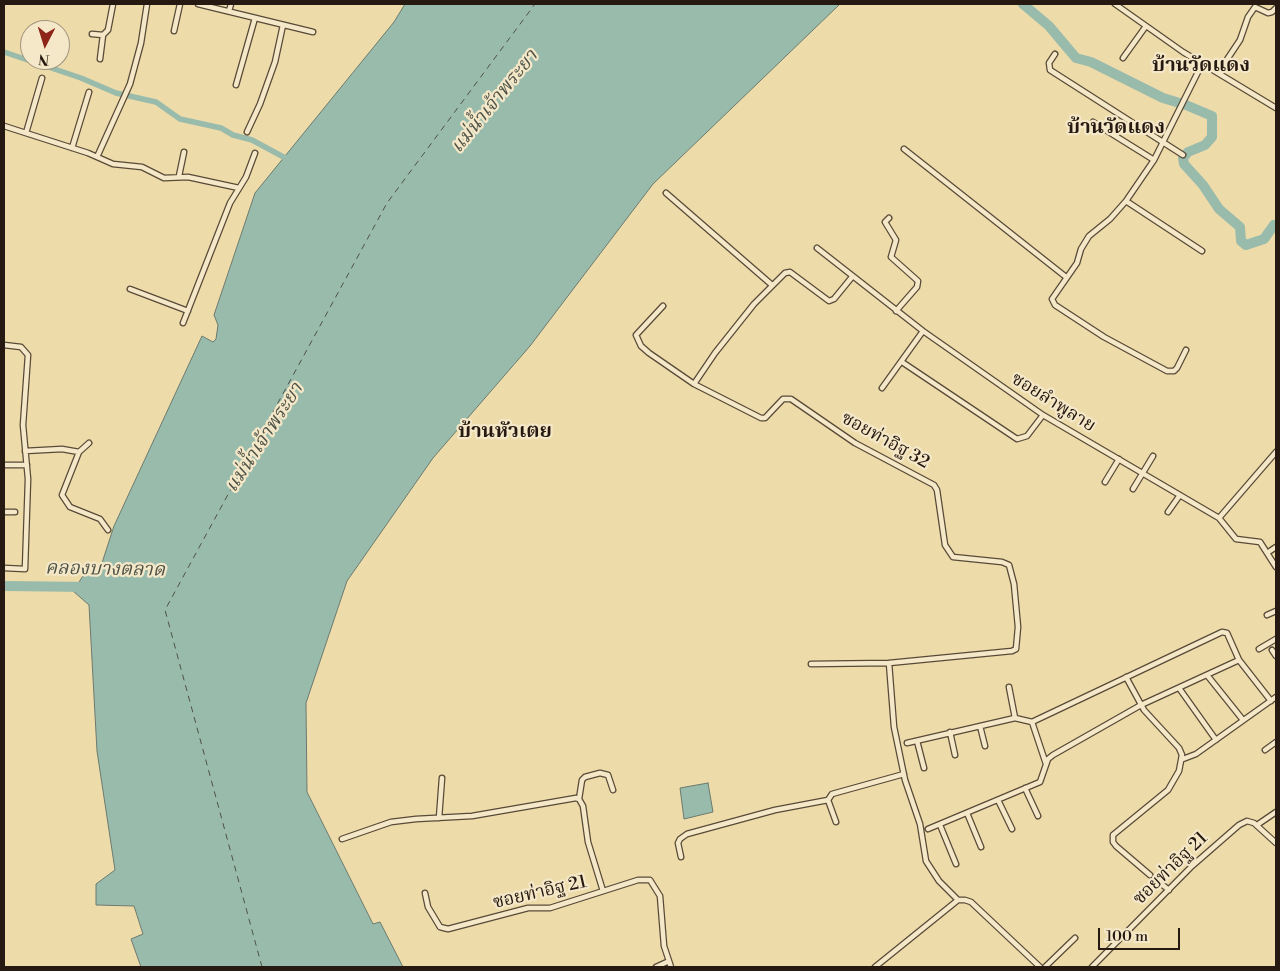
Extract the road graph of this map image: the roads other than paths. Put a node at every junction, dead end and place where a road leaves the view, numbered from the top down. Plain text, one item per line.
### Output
1 (112, 4) edge
2 (147, 4) edge
3 (180, 4) edge
4 (198, 4) edge
5 (231, 4) edge
6 (1116, 4) edge
7 (1253, 5) edge
8 (1276, 8) edge
9 (229, 11) junction
10 (255, 18) junction
11 (283, 25) junction
12 (1146, 26) junction
13 (174, 31) dead end
14 (313, 32) dead end
15 (92, 34) dead end
16 (103, 35) junction
17 (1055, 54) dead end
18 (1123, 58) dead end
19 (100, 59) dead end
20 (1202, 64) junction
21 (1218, 73) junction
22 (42, 78) dead end
23 (236, 85) dead end
24 (89, 92) dead end
25 (1276, 108) edge
26 (1093, 122) dead end
27 (4, 126) edge
28 (247, 132) dead end
29 (26, 133) junction
30 (1165, 142) junction
31 (72, 148) junction
32 (904, 149) dead end
33 (184, 152) dead end
34 (255, 153) dead end
35 (1183, 155) dead end
36 (97, 157) junction
37 (1154, 160) junction
38 (179, 176) junction
39 (239, 188) junction
40 (666, 193) dead end
41 (1126, 201) junction
42 (889, 218) dead end
43 (818, 248) dead end
44 (1202, 251) dead end
45 (852, 277) junction
46 (1066, 278) junction
47 (772, 285) junction
48 (130, 289) dead end
49 (663, 306) dead end
50 (188, 311) junction
51 (896, 311) junction
52 (183, 323) dead end
53 (924, 331) junction
54 (4, 345) edge
55 (1186, 350) dead end
56 (902, 362) junction
57 (694, 384) junction
58 (882, 388) dead end
59 (1043, 415) junction
60 (89, 443) dead end
61 (25, 451) junction
62 (79, 452) junction
63 (1276, 452) edge
64 (1153, 456) dead end
65 (1119, 459) junction
66 (4, 465) edge
67 (27, 465) junction
68 (1142, 473) junction
69 (1105, 482) dead end
70 (1133, 489) dead end
71 (1180, 495) junction
72 (4, 512) edge
73 (15, 512) dead end
74 (1168, 512) dead end
75 (1219, 518) junction
76 (108, 530) dead end
77 (1276, 547) edge
78 (1267, 552) junction
79 (1276, 567) edge
80 (4, 568) edge
81 (1276, 611) edge
82 (1267, 615) dead end
83 (1276, 640) edge
84 (1259, 649) dead end
85 (1272, 650) dead end
86 (1276, 656) edge
87 (1239, 660) junction
88 (889, 663) junction
89 (811, 664) dead end
90 (1207, 675) junction
91 (1126, 677) junction
92 (1009, 687) dead end
93 (1179, 688) junction
94 (1276, 697) edge
95 (1270, 701) junction
96 (1141, 705) junction
97 (1015, 718) junction
98 (1243, 720) junction
99 (1032, 722) junction
100 (980, 726) junction
101 (950, 732) junction
102 (1216, 740) junction
103 (917, 741) junction
104 (1276, 742) edge
105 (907, 743) dead end
106 (985, 746) dead end
107 (1265, 750) dead end
108 (956, 755) dead end
109 (1182, 759) junction
110 (1046, 764) junction
111 (924, 768) dead end
112 (904, 774) junction
113 (442, 778) dead end
114 (1025, 788) junction
115 (612, 790) dead end
116 (580, 799) junction
117 (828, 800) junction
118 (998, 800) junction
119 (1276, 812) edge
120 (967, 813) junction
121 (1038, 816) dead end
122 (439, 818) junction
123 (836, 822) dead end
124 (940, 825) junction
125 (1257, 825) junction
126 (1012, 828) dead end
127 (928, 829) dead end
128 (342, 840) dead end
129 (1276, 843) edge
130 (981, 847) dead end
131 (681, 857) dead end
132 (956, 864) dead end
133 (1150, 874) dead end
134 (1155, 879) dead end
135 (1169, 890) junction
136 (603, 891) junction
137 (425, 893) dead end
138 (958, 900) junction
139 (1075, 938) dead end
140 (667, 962) junction
141 (656, 967) edge
142 (671, 967) edge
143 (875, 967) edge
144 (1040, 967) edge
145 (1045, 967) edge
146 (1092, 967) edge

1 - 16 street
2 - 36 street
3 - 13 street
4 - 9 street
5 - 9 street
6 - 12 street
7 - 8 street
7 - 21 street
9 - 10 street
10 - 11 street
10 - 23 street
11 - 14 street
11 - 28 street
12 - 18 street
12 - 20 street
15 - 16 street
16 - 19 street
17 - 30 street
20 - 21 street
20 - 30 street
21 - 25 street
22 - 29 street
24 - 31 street
26 - 37 street
27 - 29 street
29 - 31 street
30 - 35 street
30 - 37 street
31 - 36 street
32 - 46 street
33 - 38 street
34 - 39 street
36 - 38 street
37 - 41 street
38 - 39 street
39 - 50 street
40 - 47 street
41 - 44 street
41 - 46 street
42 - 51 street
43 - 45 street, ซอยลำพูลาย
45 - 47 street
45 - 51 street, ซอยลำพูลาย
46 - 55 street
47 - 57 street
48 - 50 street
49 - 57 street, ซอยท่าอิฐ 32
50 - 52 street
51 - 53 street, ซอยลำพูลาย
53 - 56 street
53 - 59 street, ซอยลำพูลาย
54 - 61 street
56 - 58 street
56 - 59 street
57 - 88 street, ซอยท่าอิฐ 32
59 - 65 street, ซอยลำพูลาย
60 - 62 street
61 - 62 street
61 - 67 street
62 - 76 street
63 - 75 street
64 - 68 street
65 - 68 street, ซอยลำพูลาย
65 - 69 street
66 - 67 street
67 - 80 street
68 - 70 street
68 - 71 street, ซอยลำพูลาย
71 - 74 street
71 - 75 street, ซอยลำพูลาย
72 - 73 street
75 - 78 street, ซอยลำพูลาย
77 - 78 street
78 - 79 street, ซอยลำพูลาย
81 - 82 street
83 - 84 street
85 - 86 street
87 - 90 street
87 - 91 street
87 - 95 street
88 - 89 street
88 - 112 street
90 - 93 street
90 - 98 street
91 - 96 street
91 - 99 street
92 - 97 street
93 - 96 street
93 - 102 street
94 - 95 street
95 - 98 street
96 - 109 street
96 - 110 street
97 - 99 street
97 - 100 street
98 - 102 street
99 - 110 street
100 - 101 street
100 - 106 street
101 - 103 street
101 - 108 street
102 - 109 street
103 - 105 street
103 - 111 street
104 - 107 street
109 - 133 street
110 - 114 street
112 - 117 street
112 - 138 street
113 - 122 street
114 - 118 street
114 - 121 street
115 - 116 street
116 - 122 street
116 - 136 street
117 - 123 street
117 - 131 street
118 - 120 street
118 - 126 street
119 - 125 street
120 - 124 street
120 - 130 street
122 - 128 street
124 - 127 street
124 - 132 street
125 - 129 street
125 - 135 street, ซอยท่าอิฐ 21
134 - 135 street
135 - 146 street, ซอยท่าอิฐ 21
136 - 137 street, ซอยท่าอิฐ 21
136 - 140 street, ซอยท่าอิฐ 21
138 - 143 street
138 - 144 street
139 - 145 street
140 - 141 street
140 - 142 street

